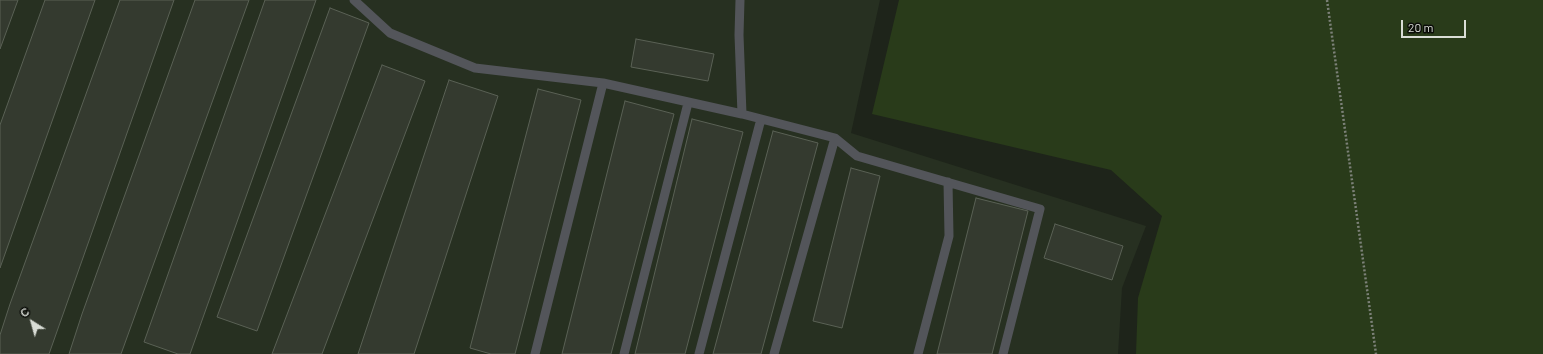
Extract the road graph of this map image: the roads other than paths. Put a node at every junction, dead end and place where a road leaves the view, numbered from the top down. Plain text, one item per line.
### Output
1 (354, 0) edge
2 (740, 0) edge
3 (603, 83) junction
4 (688, 103) junction
5 (742, 114) junction
6 (761, 119) junction
7 (835, 138) junction
8 (948, 182) junction
9 (535, 354) edge
10 (624, 354) edge
11 (699, 354) edge
12 (774, 354) edge
13 (918, 354) edge
14 (1003, 354) edge

1 - 3 lane
2 - 5 lane
3 - 4 lane
3 - 9 lane
4 - 5 lane
4 - 10 lane
5 - 6 lane
6 - 7 lane
6 - 11 lane
7 - 8 lane
7 - 12 lane
8 - 13 lane
8 - 14 lane

